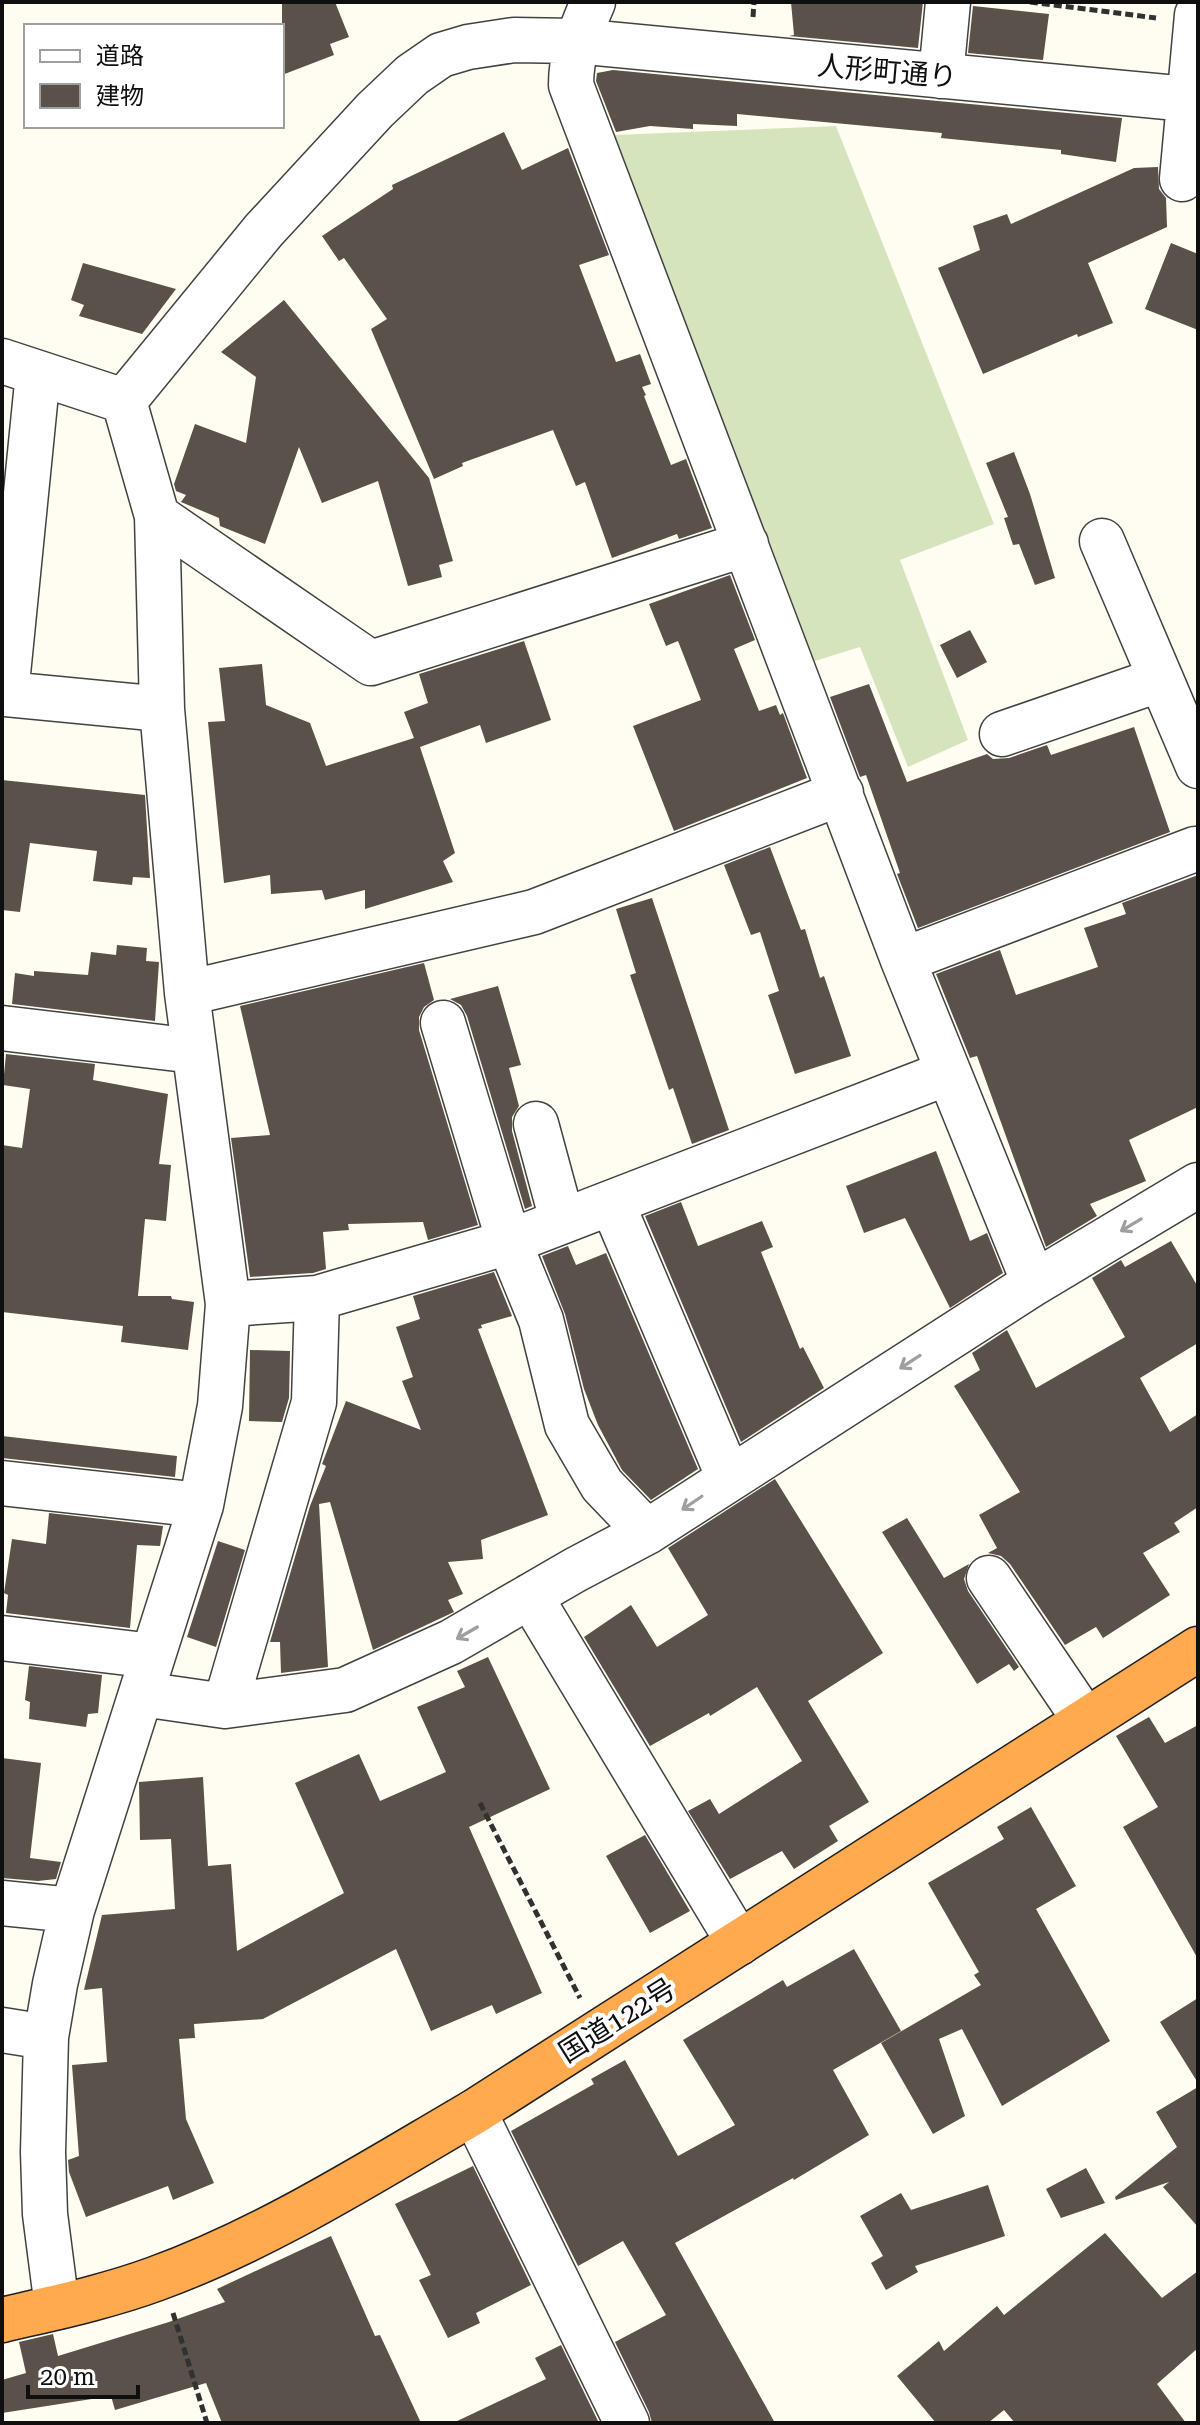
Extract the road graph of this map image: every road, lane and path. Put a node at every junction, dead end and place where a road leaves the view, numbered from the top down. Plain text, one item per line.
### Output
1 (948, 2) edge
2 (1030, 2) edge
3 (1197, 15) edge
4 (584, 21) edge
5 (941, 76) junction
6 (1194, 100) edge
7 (1182, 179) dead end
8 (20, 367) edge
9 (124, 401) junction
10 (157, 516) junction
11 (1102, 541) dead end
12 (746, 544) junction
13 (1161, 679) junction
14 (162, 709) junction
15 (1002, 734) dead end
16 (1198, 766) edge
17 (841, 793) junction
18 (1195, 849) dead end
19 (903, 960) junction
20 (187, 993) junction
21 (443, 1023) dead end
22 (2, 1028) edge
23 (194, 1051) junction
24 (947, 1073) junction
25 (536, 1124) dead end
26 (1198, 1185) edge
27 (612, 1203) junction
28 (562, 1220) junction
29 (509, 1242) junction
30 (1034, 1283) junction
31 (317, 1298) junction
32 (228, 1304) junction
33 (729, 1478) junction
34 (2, 1483) edge
35 (201, 1505) junction
36 (647, 1532) junction
37 (989, 1578) dead end
38 (530, 1596) junction
39 (2, 1638) edge
40 (1198, 1649) edge
41 (147, 1675) junction
42 (225, 1706) junction
43 (1085, 1720) junction
44 (480, 1803) dead end
45 (2, 1903) edge
46 (72, 1910) junction
47 (739, 1943) junction
48 (2, 2030) edge
49 (598, 2032) junction
50 (46, 2037) junction
51 (474, 2112) junction
52 (161, 2276) junction
53 (57, 2307) junction
54 (2, 2320) edge
55 (207, 2423) edge
56 (627, 2423) edge

1 - 5 street
2 - 3 path
3 - 6 street
4 - 5 street, 人形町通り
4 - 9 street, 人形町通り
4 - 12 street
5 - 6 street, 人形町通り
6 - 7 street
8 - 9 street
8 - 14 street
9 - 10 street
10 - 12 street
10 - 14 street
11 - 13 street
12 - 17 street
13 - 15 street
13 - 16 street
14 - 20 street
17 - 19 street
17 - 20 street
18 - 19 street
19 - 24 street
20 - 23 street
21 - 29 street
22 - 23 street
23 - 32 street
24 - 27 street
24 - 30 street
25 - 28 street
26 -> 30 street
27 - 28 street
27 - 33 street
28 - 29 street
29 - 31 street
29 - 36 street
30 -> 33 street
31 - 32 street
31 - 42 street
32 - 35 street
33 -> 36 street
34 - 35 street
35 - 41 street
36 - 38 street
37 - 43 street
38 -> 42 street
38 - 47 street
39 - 41 street
40 - 43 highway, 国道122号
41 - 42 street
41 - 46 street
43 - 47 highway, 国道122号
44 - 49 path
45 - 46 street
46 - 50 street
47 - 49 highway, 国道122号
48 - 50 street
49 - 51 highway, 国道122号
50 - 53 street
51 - 52 highway, 国道122号
51 - 56 street
52 - 53 highway, 国道122号
52 - 55 path
53 - 54 highway, 国道122号

